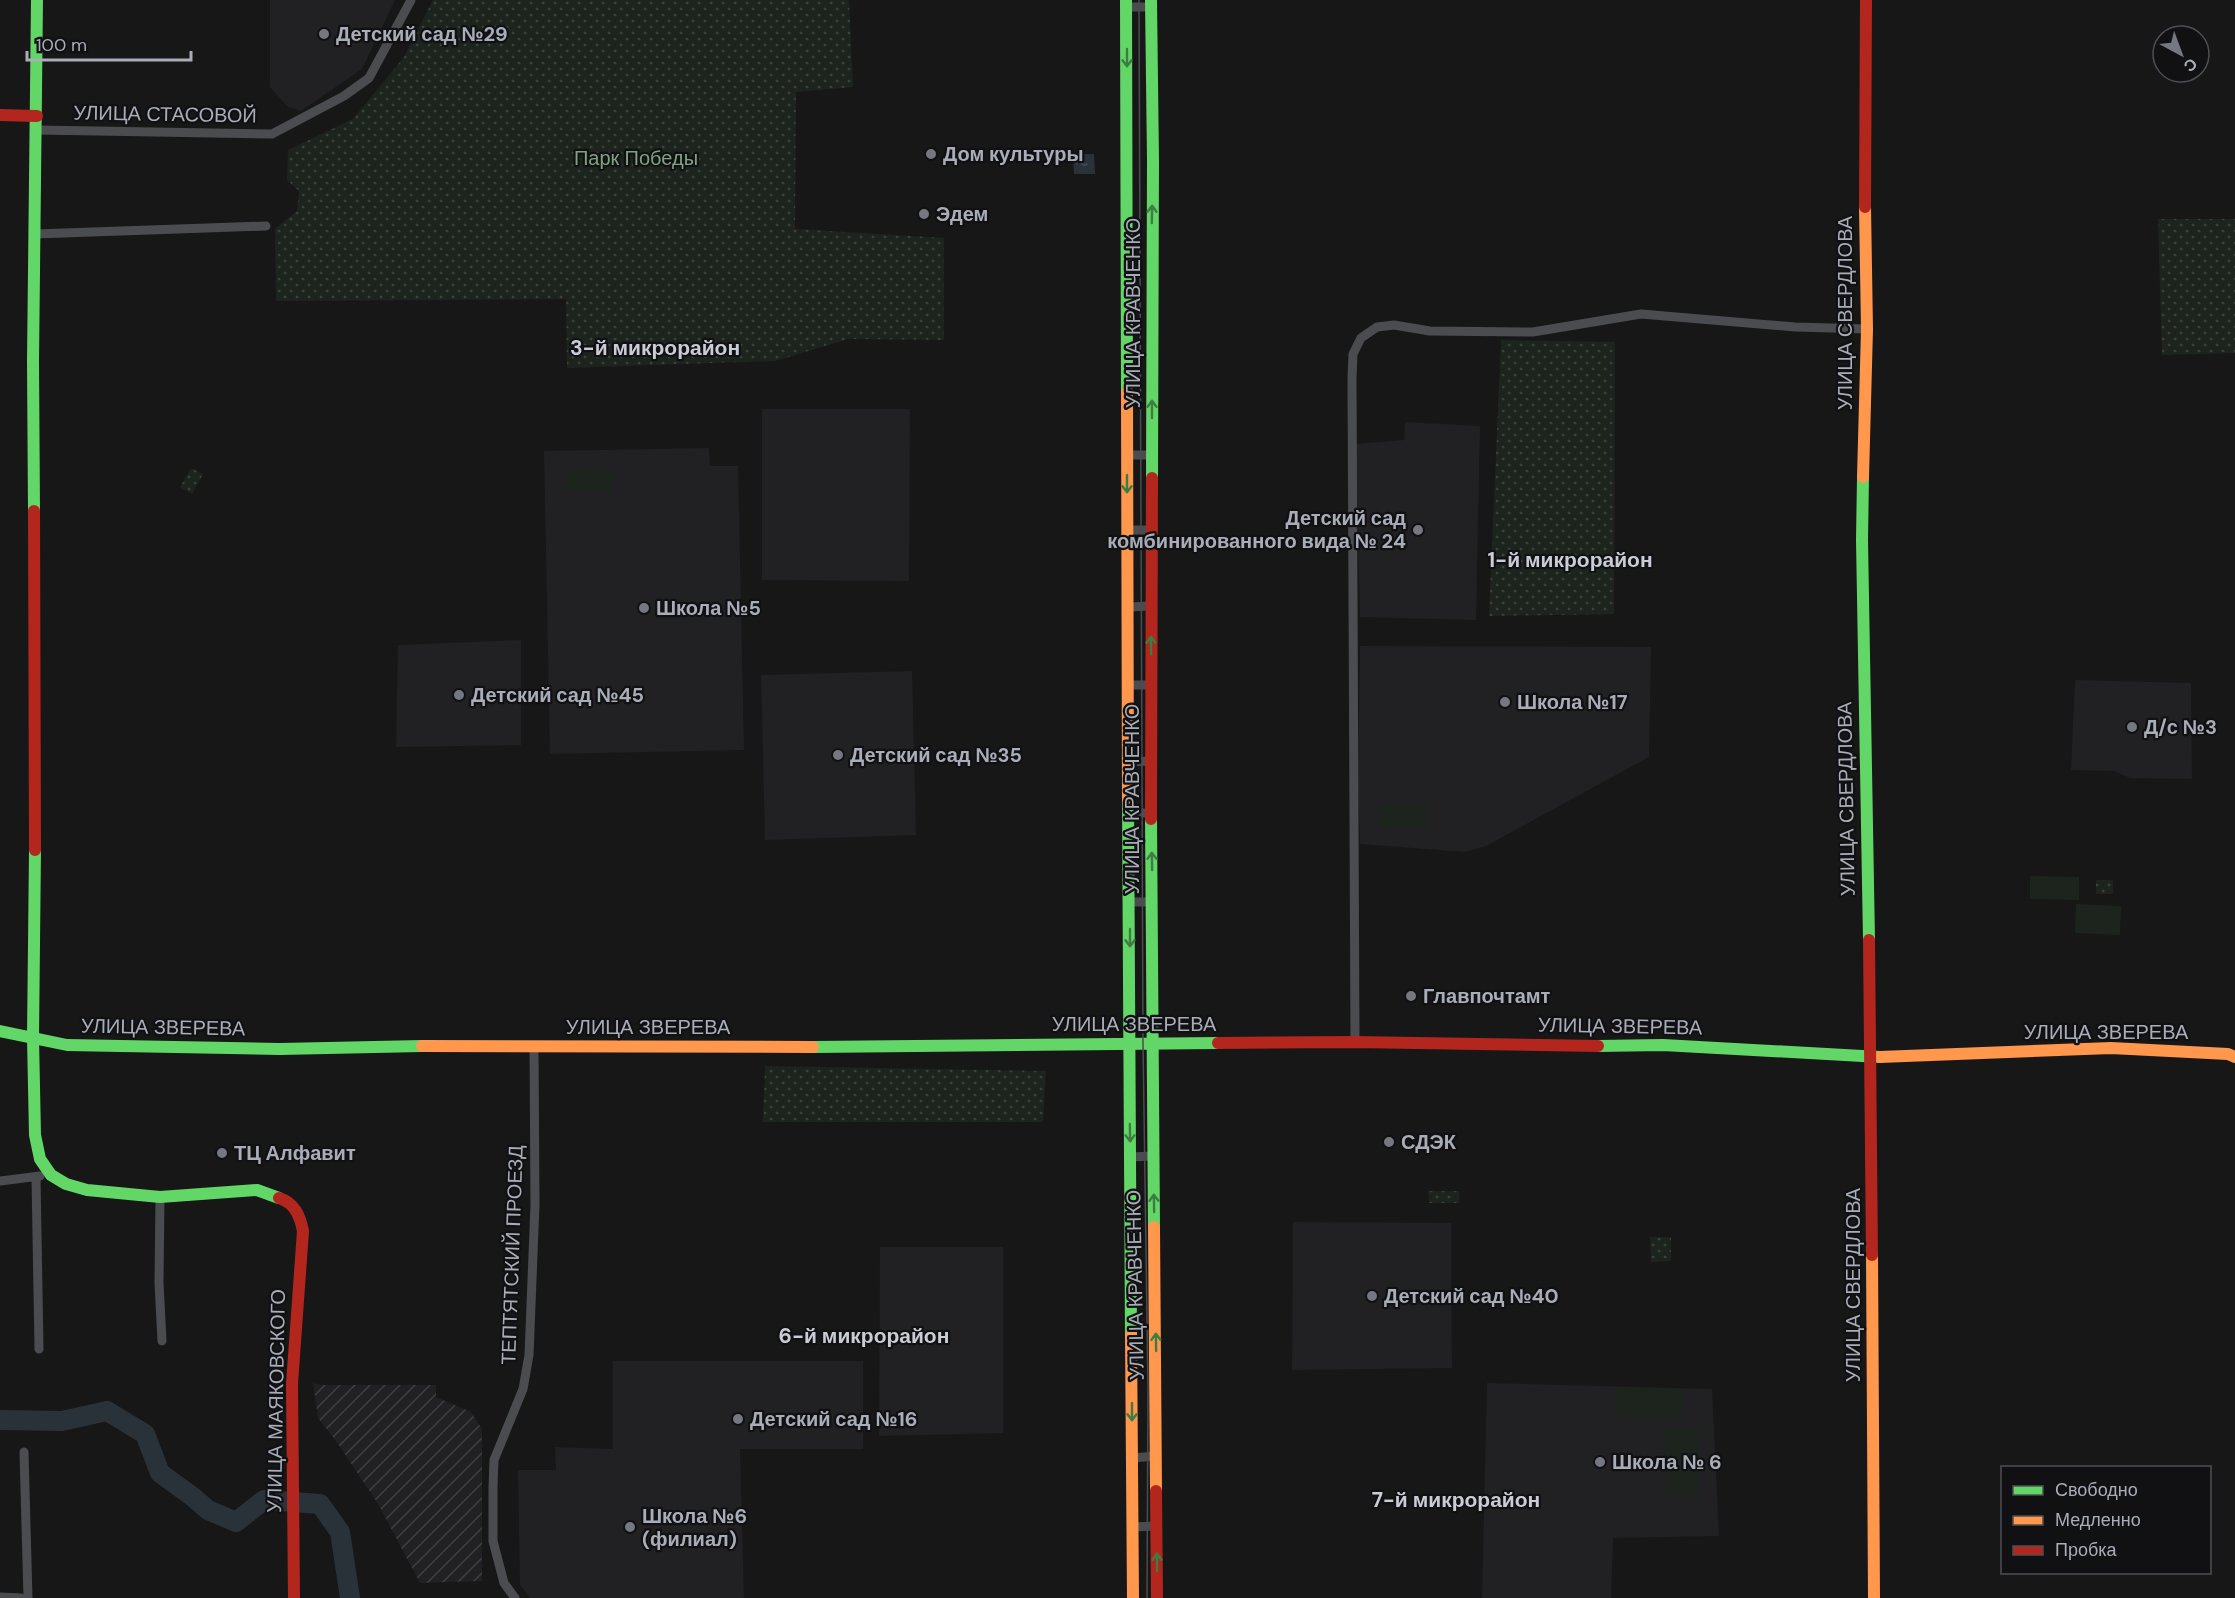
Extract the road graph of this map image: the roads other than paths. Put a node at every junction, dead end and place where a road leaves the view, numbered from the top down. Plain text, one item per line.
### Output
1 (37, 0) edge
2 (411, 0) edge
3 (1866, 0) edge
4 (1151, 3) edge
5 (1126, 4) edge
6 (0, 115) edge
7 (37, 116) junction
8 (37, 130) junction
9 (266, 226) dead end
10 (35, 234) junction
11 (1867, 329) junction
12 (1127, 455) junction
13 (1152, 455) junction
14 (1127, 530) junction
15 (1152, 530) junction
16 (1151, 606) junction
17 (1128, 607) junction
18 (1151, 685) junction
19 (1128, 686) junction
20 (1151, 761) junction
21 (1128, 762) junction
22 (1128, 813) junction
23 (1151, 813) junction
24 (1130, 902) junction
25 (1152, 902) junction
26 (0, 1031) edge
27 (33, 1038) junction
28 (1355, 1042) junction
29 (1129, 1043) junction
30 (1153, 1043) junction
31 (534, 1046) junction
32 (1871, 1057) junction
33 (2235, 1058) edge
34 (1153, 1156) junction
35 (1130, 1157) junction
36 (51, 1174) junction
37 (36, 1177) junction
38 (0, 1180) edge
39 (160, 1197) junction
40 (162, 1341) dead end
41 (39, 1349) dead end
42 (24, 1452) dead end
43 (1156, 1456) junction
44 (1132, 1458) junction
45 (1157, 1526) junction
46 (1132, 1527) junction
47 (0, 1597) edge
48 (21, 1598) edge
49 (28, 1598) edge
50 (294, 1598) edge
51 (515, 1598) edge
52 (1133, 1598) edge
53 (1157, 1598) edge
54 (1874, 1598) edge

1 - 7 main road
2 - 8 street, УЛИЦА СТАСОВОЙ
3 - 11 main road, УЛИЦА СВЕРДЛОВА
4 - 5 street
13 -> 4 main road, УЛИЦА КРАВЧЕНКО
5 -> 12 main road, УЛИЦА КРАВЧЕНКО
6 - 7 main road
7 - 8 main road
8 - 10 main road
9 - 10 street
10 - 27 main road
11 - 28 street
11 - 32 main road, УЛИЦА СВЕРДЛОВА
12 - 13 street
12 -> 14 main road, УЛИЦА КРАВЧЕНКО
13 - 15 main road, УЛИЦА КРАВЧЕНКО
14 - 15 street
14 - 17 main road, УЛИЦА КРАВЧЕНКО
15 - 16 main road, УЛИЦА КРАВЧЕНКО
16 - 17 street
18 -> 16 main road, УЛИЦА КРАВЧЕНКО
17 - 19 main road, УЛИЦА КРАВЧЕНКО
18 - 19 street
18 - 20 main road, УЛИЦА КРАВЧЕНКО
19 - 21 main road, УЛИЦА КРАВЧЕНКО
20 - 21 street
20 - 23 main road, УЛИЦА КРАВЧЕНКО
21 - 22 main road, УЛИЦА КРАВЧЕНКО
22 - 23 street
22 - 24 main road, УЛИЦА КРАВЧЕНКО
25 -> 23 main road, УЛИЦА КРАВЧЕНКО
24 - 25 street
24 -> 29 main road, УЛИЦА КРАВЧЕНКО
25 - 30 main road, УЛИЦА КРАВЧЕНКО
26 - 27 main road, УЛИЦА ЗВЕРЕВА
27 - 31 main road, УЛИЦА ЗВЕРЕВА
27 - 36 main road
28 - 30 main road, УЛИЦА ЗВЕРЕВА
28 - 32 main road, УЛИЦА ЗВЕРЕВА
29 - 30 main road, УЛИЦА ЗВЕРЕВА
29 - 31 main road, УЛИЦА ЗВЕРЕВА
29 -> 35 main road, УЛИЦА КРАВЧЕНКО
30 - 34 main road, УЛИЦА КРАВЧЕНКО
31 - 51 street, ТЕПТЯТСКИЙ ПРОЕЗД
32 - 33 main road, УЛИЦА ЗВЕРЕВА
32 - 54 main road, УЛИЦА СВЕРДЛОВА
34 - 35 street
43 -> 34 main road, УЛИЦА КРАВЧЕНКО
35 -> 44 main road, УЛИЦА КРАВЧЕНКО
36 - 37 street
36 - 39 main road
37 - 38 street
37 - 41 street
39 - 40 street
39 - 50 main road, УЛИЦА МАЯКОВСКОГО
42 - 49 street
43 - 44 street
43 - 45 main road, УЛИЦА КРАВЧЕНКО
44 - 46 main road, УЛИЦА КРАВЧЕНКО
45 - 46 street
53 -> 45 main road, УЛИЦА КРАВЧЕНКО
46 - 52 main road, УЛИЦА КРАВЧЕНКО
47 - 48 street

